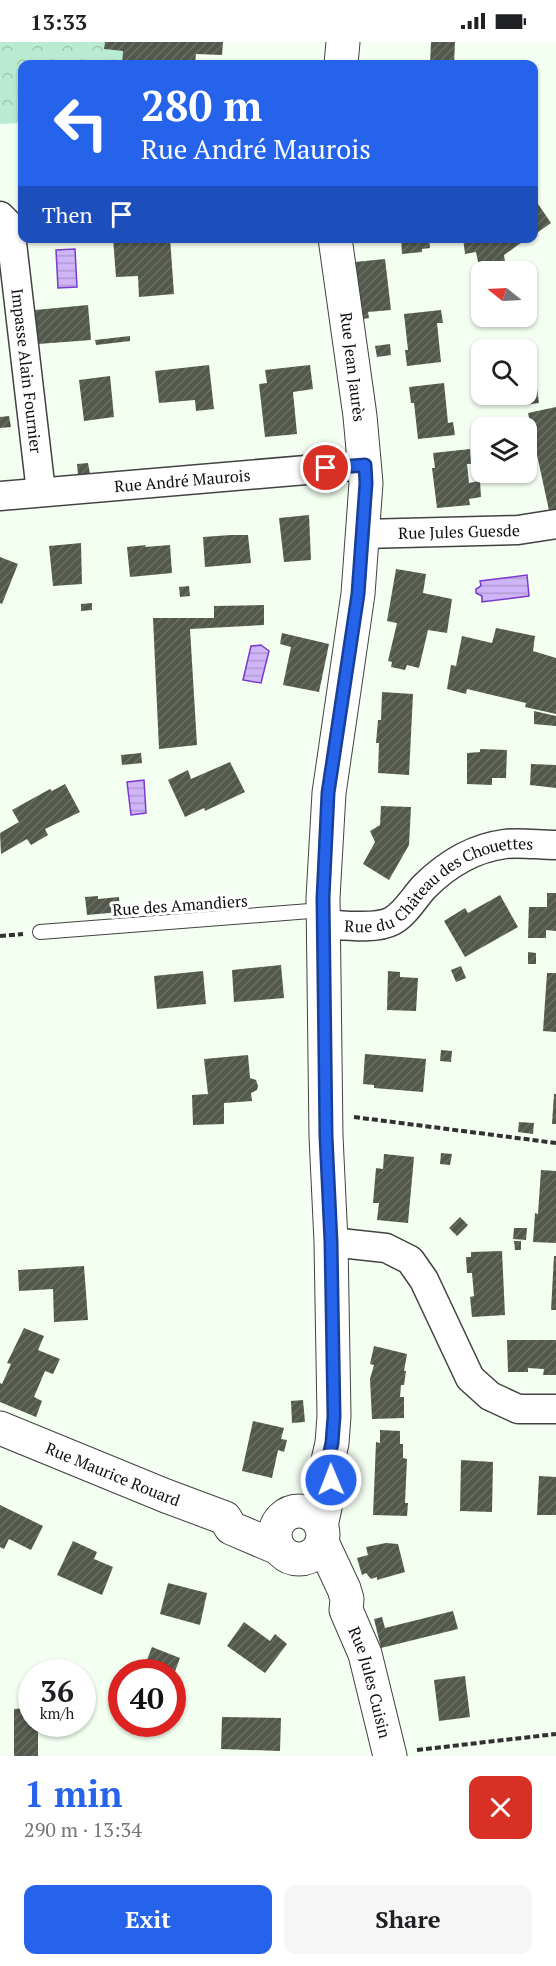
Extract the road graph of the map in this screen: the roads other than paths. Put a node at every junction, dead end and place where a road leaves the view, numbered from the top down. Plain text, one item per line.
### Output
1 (343, 42) edge
2 (341, 60) edge
3 (0, 216) edge
4 (336, 243) edge
5 (6, 251) edge
6 (365, 465) junction
7 (40, 492) junction
8 (0, 496) edge
9 (556, 524) edge
10 (363, 534) junction
11 (556, 845) edge
12 (323, 917) junction
13 (40, 932) dead end
14 (331, 1242) junction
15 (556, 1410) edge
16 (0, 1428) edge
17 (327, 1465) junction
18 (286, 1534) junction
19 (322, 1534) junction
20 (346, 1610) junction
21 (390, 1755) edge

1 - 2 street
3 - 5 street, Impasse Alain Fournier
4 - 6 street, Rue Jean Jaurès
5 - 7 street, Impasse Alain Fournier
6 - 7 street, Rue André Maurois
6 - 10 street, Rue Jean Jaurès
7 - 8 street, Rue André Maurois
9 - 10 street, Rue Jules Guesde
10 - 12 street, Rue Jean Jaurès
11 - 12 street, Rue du Château des Chouettes
12 - 13 lane, Rue des Amandiers
12 - 14 street, Rue Jean Jaurès
14 - 15 street
14 - 17 street, Rue Jean Jaurès
16 - 18 street, Rue Maurice Rouard
17 - 18 street
17 - 19 street, Rue Jean Jaurès
18 - 19 street
18 - 19 street
18 - 20 street, Rue Jules Cuisin
19 - 20 street, Rue Jules Cuisin
20 - 21 street, Rue Jules Cuisin

